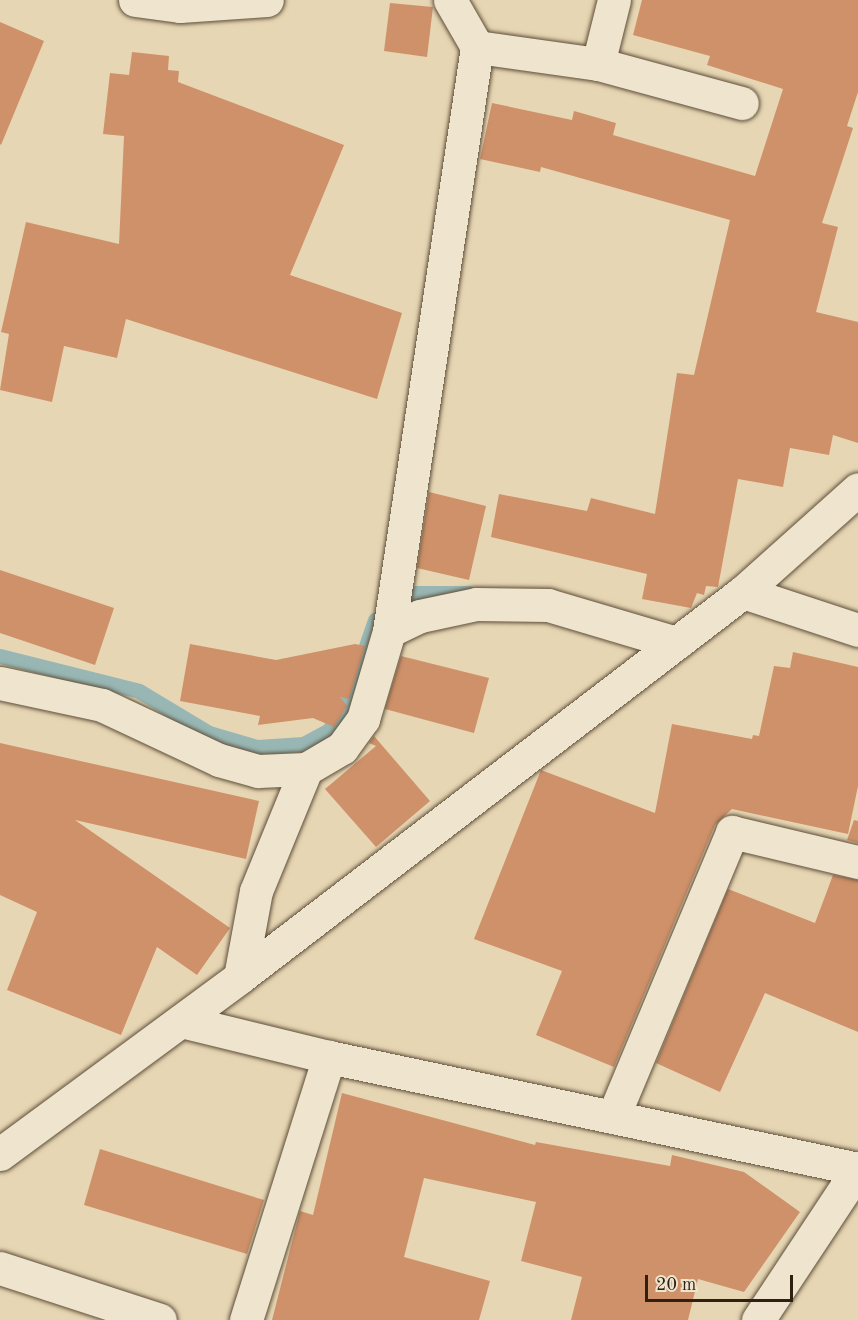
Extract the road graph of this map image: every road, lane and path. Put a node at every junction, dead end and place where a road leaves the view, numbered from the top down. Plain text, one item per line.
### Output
1 (135, 0) edge
2 (267, 0) edge
3 (450, 0) edge
4 (614, 0) edge
5 (477, 47) junction
6 (598, 64) junction
7 (742, 104) dead end
8 (858, 489) edge
9 (743, 592) junction
10 (858, 630) edge
11 (389, 631) junction
12 (676, 643) junction
13 (0, 683) edge
14 (306, 769) junction
15 (858, 862) edge
16 (240, 977) junction
17 (181, 1021) junction
18 (329, 1057) junction
19 (613, 1117) junction
20 (0, 1154) edge
21 (858, 1169) edge
22 (0, 1268) edge
23 (160, 1320) edge
24 (246, 1320) edge
25 (758, 1320) edge

1 - 2 street
3 - 5 street
4 - 6 street
5 - 6 street
5 - 11 street
6 - 7 street
8 - 9 street
9 - 10 street
9 - 12 street
11 - 12 street
11 - 14 street
12 - 16 street
13 - 14 street
14 - 16 street
15 - 19 street
16 - 17 street
17 - 18 street
17 - 20 street
18 - 19 street
18 - 24 street
19 - 21 street
21 - 25 street
22 - 23 street

